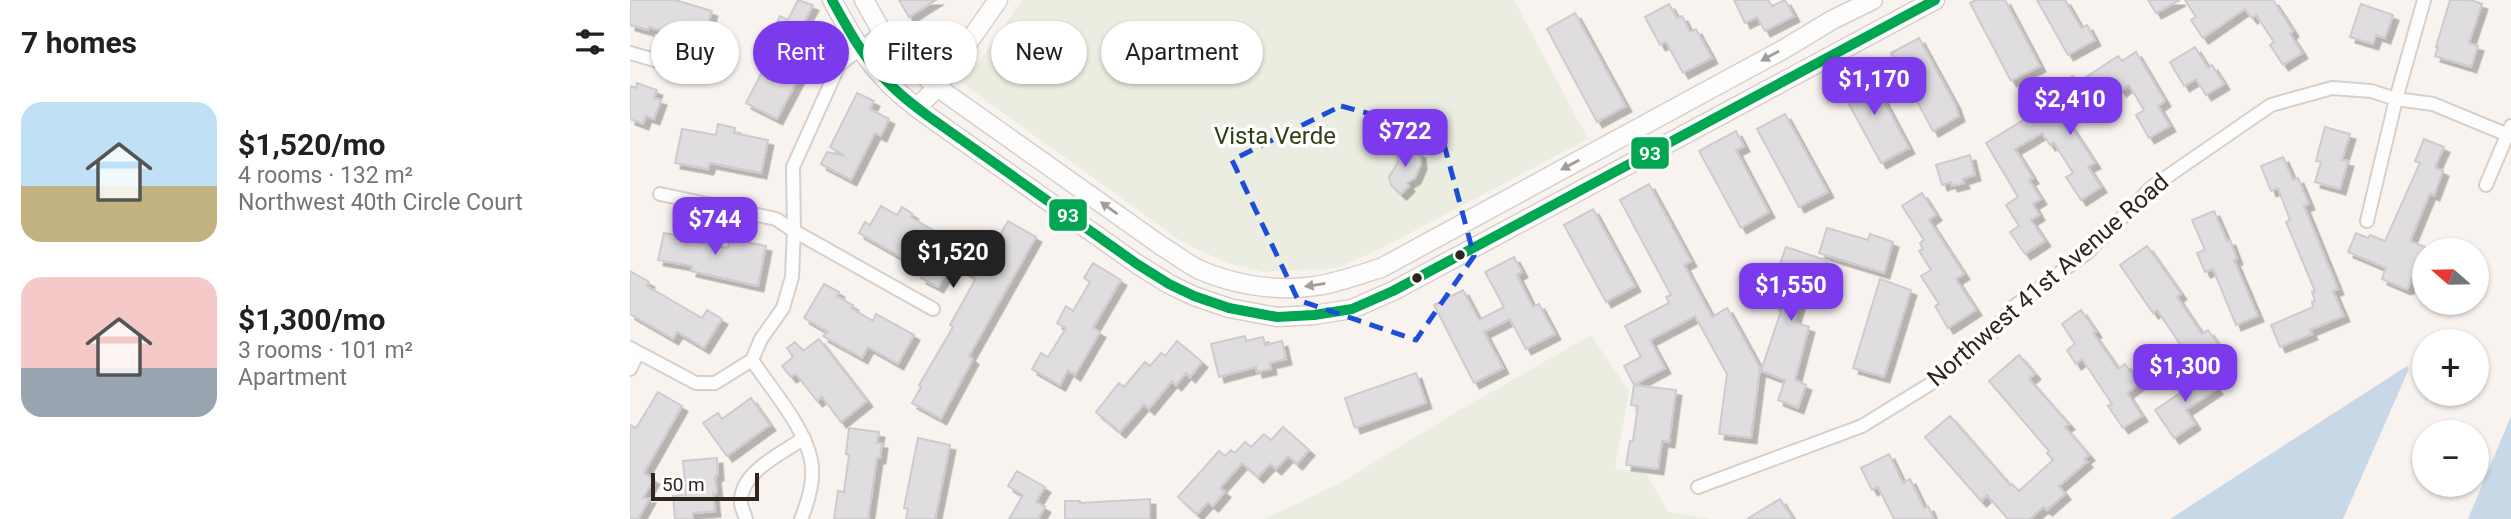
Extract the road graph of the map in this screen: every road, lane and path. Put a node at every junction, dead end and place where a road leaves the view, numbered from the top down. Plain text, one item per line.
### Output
1 (832, 0) edge
2 (864, 0) edge
3 (998, 0) edge
4 (1873, 0) edge
5 (1935, 0) edge
6 (2424, 0) edge
7 (876, 21) edge
8 (863, 47) edge
9 (860, 49) junction
10 (630, 53) edge
11 (651, 59) edge
12 (934, 84) edge
13 (937, 87) junction
14 (2396, 99) junction
15 (917, 108) junction
16 (2509, 131) edge
17 (2486, 185) dead end
18 (660, 194) dead end
19 (2367, 221) dead end
20 (794, 231) junction
21 (933, 309) dead end
22 (634, 351) edge
23 (752, 360) junction
24 (630, 369) edge
25 (804, 438) junction
26 (1698, 487) dead end
27 (746, 519) edge
28 (801, 519) edge

1 - 9 street
2 - 7 street
3 - 13 street
4 -> 13 street
5 - 15 street
6 - 14 street
8 - 9 street
9 - 15 street
9 - 20 street
10 - 11 street
12 - 13 street
13 - 15 street
14 - 16 street, Northwest 41st Avenue Road
14 - 19 street
14 - 26 street, Northwest 41st Avenue Road
16 - 17 street
18 - 20 street
20 - 21 street
20 - 23 street
22 - 23 street
22 - 24 street
23 - 25 street
25 - 27 street
25 - 28 street

